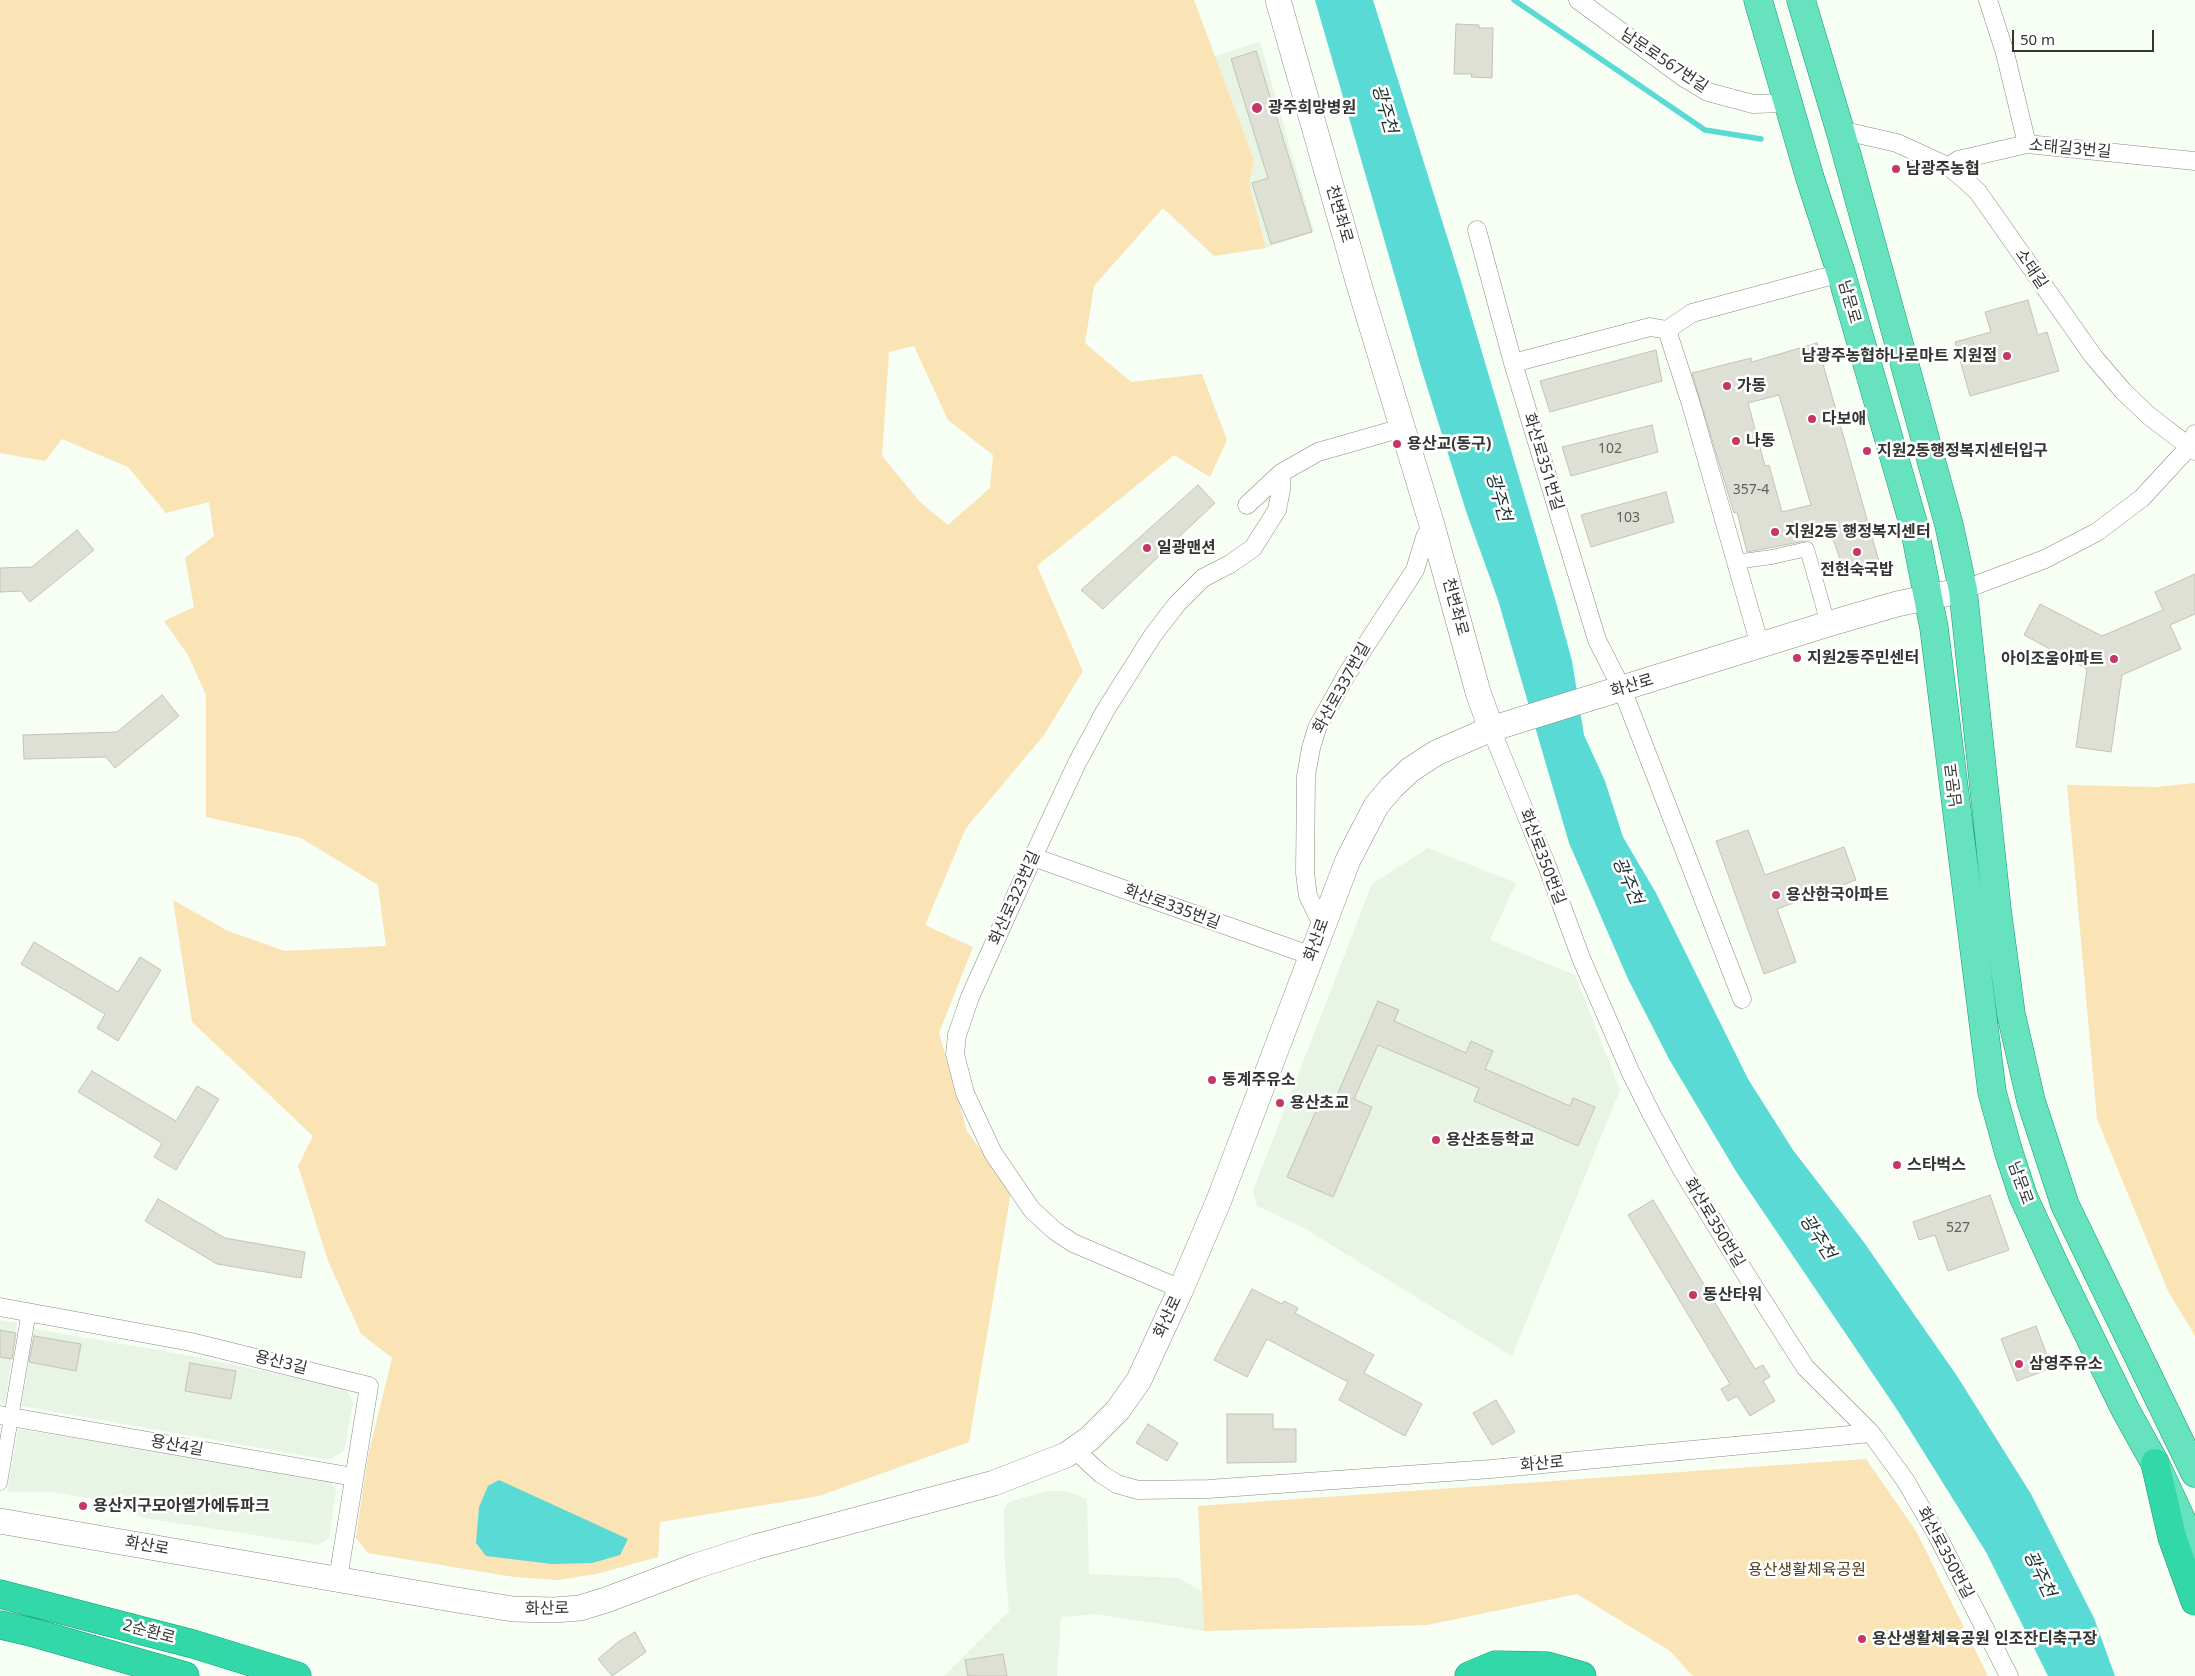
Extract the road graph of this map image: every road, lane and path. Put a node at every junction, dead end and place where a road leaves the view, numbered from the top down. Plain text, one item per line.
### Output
1 (1278, 0) edge
2 (1578, 0) edge
3 (1758, 0) edge
4 (1801, 0) edge
5 (1988, 0) edge
6 (1788, 102) junction
7 (1840, 130) junction
8 (2027, 144) junction
9 (2195, 161) edge
10 (1949, 167) junction
11 (1477, 230) dead end
12 (1841, 273) junction
13 (1667, 330) junction
14 (1513, 363) junction
15 (1402, 428) junction
16 (2193, 444) edge
17 (1281, 474) junction
18 (1247, 505) dead end
19 (1432, 525) junction
20 (1735, 562) junction
21 (1963, 590) junction
22 (1928, 598) junction
23 (1828, 624) junction
24 (1760, 646) junction
25 (1622, 689) junction
26 (1501, 725) junction
27 (1033, 857) junction
28 (1322, 924) junction
29 (1312, 956) junction
30 (1742, 999) dead end
31 (1181, 1290) junction
32 (0, 1306) edge
33 (29, 1311) junction
34 (6, 1416) edge
35 (1871, 1433) junction
36 (1075, 1450) junction
37 (2155, 1463) junction
38 (2195, 1473) edge
39 (354, 1477) junction
40 (0, 1483) edge
41 (0, 1521) edge
42 (2195, 1550) edge
43 (338, 1579) junction
44 (0, 1594) edge
45 (2195, 1600) edge
46 (0, 1625) edge
47 (185, 1676) edge
48 (296, 1676) edge
49 (1470, 1676) edge
50 (1582, 1676) edge
51 (2009, 1676) edge

1 - 15 main road, 천변좌로
2 - 6 street, 남문로567번길
3 - 6 main road, 남문로
4 - 7 main road, 남문로
5 - 8 street
6 - 12 main road, 남문로
7 - 10 street, 소태길
7 - 21 main road, 남문로
8 - 9 street, 소태길3번길
8 - 10 street, 소태길3번길
10 - 16 street, 소태길
11 - 14 street, 화산로351번길
12 - 13 street
12 - 22 main road, 남문로
13 - 14 street
13 - 20 street
14 - 25 street, 화산로351번길
15 - 17 street
15 - 19 main road, 천변좌로
16 - 21 street
17 - 18 street
17 - 27 street, 화산로323번길
19 - 26 main road, 천변좌로
19 - 28 street, 화산로337번길
20 - 23 street
20 - 24 street
21 - 22 main road, 화산로
21 - 38 main road, 남문로
22 - 23 main road, 화산로
22 - 37 main road, 남문로
23 - 24 main road, 화산로
24 - 25 main road, 화산로
25 - 26 main road, 화산로
25 - 30 street, 화산로351번길
26 - 28 main road, 화산로
26 - 35 street, 화산로350번길
27 - 29 street, 화산로335번길
27 - 31 street, 화산로323번길
28 - 29 main road, 화산로
29 - 31 main road, 화산로
31 - 36 main road, 화산로
32 - 33 street, 용산3길
33 - 34 street
33 - 39 street, 용산3길
34 - 39 street, 용산4길
34 - 40 street
35 - 36 street, 화산로
35 - 51 street, 화산로350번길
36 - 43 main road, 화산로
37 - 42 main road, 남문로
37 - 45 highway
39 - 43 street, 용산3길
41 - 43 main road, 화산로
44 - 48 highway, 2순환로
46 - 47 highway, 2순환로
49 - 50 highway

